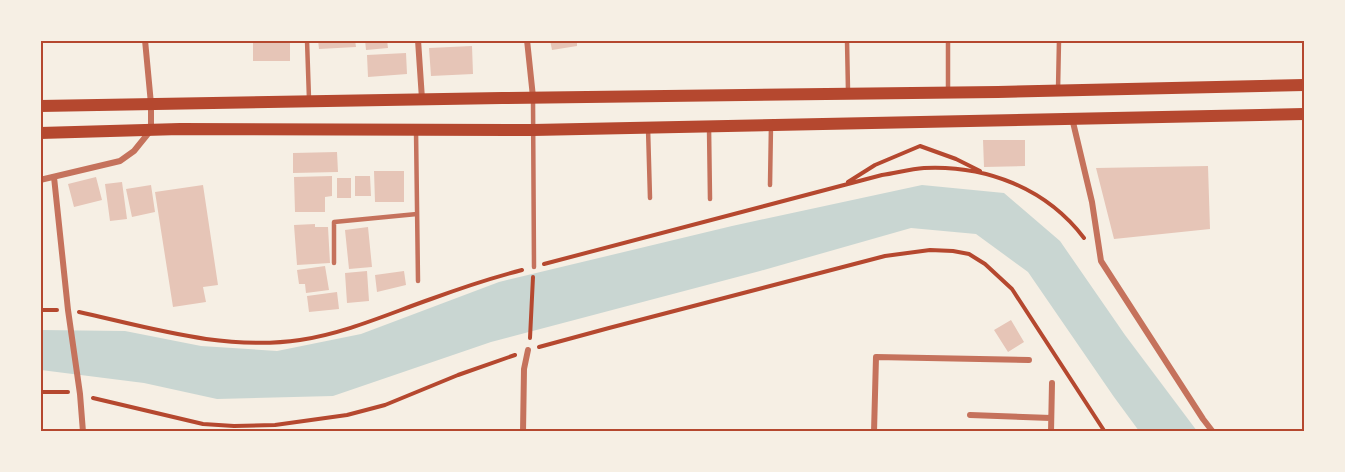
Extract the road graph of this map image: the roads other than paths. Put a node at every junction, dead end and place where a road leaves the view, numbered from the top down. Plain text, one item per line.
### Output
1 (145, 40) edge
2 (307, 40) edge
3 (418, 40) edge
4 (527, 40) edge
5 (847, 40) edge
6 (948, 40) edge
7 (1059, 40) edge
8 (1305, 85) edge
9 (1058, 90) junction
10 (948, 93) junction
11 (848, 94) junction
12 (533, 98) junction
13 (422, 99) junction
14 (309, 102) junction
15 (151, 104) junction
16 (40, 106) edge
17 (1305, 114) edge
18 (1072, 118) junction
19 (771, 124) junction
20 (709, 125) junction
21 (648, 126) junction
22 (416, 129) junction
23 (533, 129) junction
24 (151, 130) junction
25 (40, 133) edge
26 (54, 177) junction
27 (40, 180) edge
28 (770, 185) dead end
29 (650, 198) dead end
30 (710, 200) dead end
31 (417, 214) junction
32 (334, 263) dead end
33 (534, 270) road end
34 (418, 281) dead end
35 (528, 350) road end
36 (1029, 360) dead end
37 (1052, 384) dead end
38 (969, 415) dead end
39 (1051, 418) junction
40 (83, 432) edge
41 (523, 432) edge
42 (874, 432) edge
43 (1051, 432) edge
44 (1213, 432) edge

1 - 15 street
2 - 14 lane
3 - 13 street
4 - 12 street
5 - 11 lane
6 - 10 lane
7 - 9 lane
8 - 9 main road
9 - 10 main road
10 - 11 main road
11 - 12 main road
12 - 13 main road
12 - 23 lane
13 - 14 main road
14 - 15 main road
15 - 16 main road
15 - 24 street
17 - 18 main road
18 - 19 main road
18 - 44 street
19 - 20 main road
19 - 28 lane
20 - 21 main road
20 - 30 lane
21 - 23 main road
21 - 29 lane
22 - 23 main road
22 - 24 main road
22 - 31 lane
23 - 33 lane
24 - 25 main road
24 - 26 street
26 - 27 street
26 - 40 street
31 - 32 lane
31 - 34 lane
35 - 41 street
36 - 42 street
37 - 39 street
38 - 39 street
39 - 43 street

